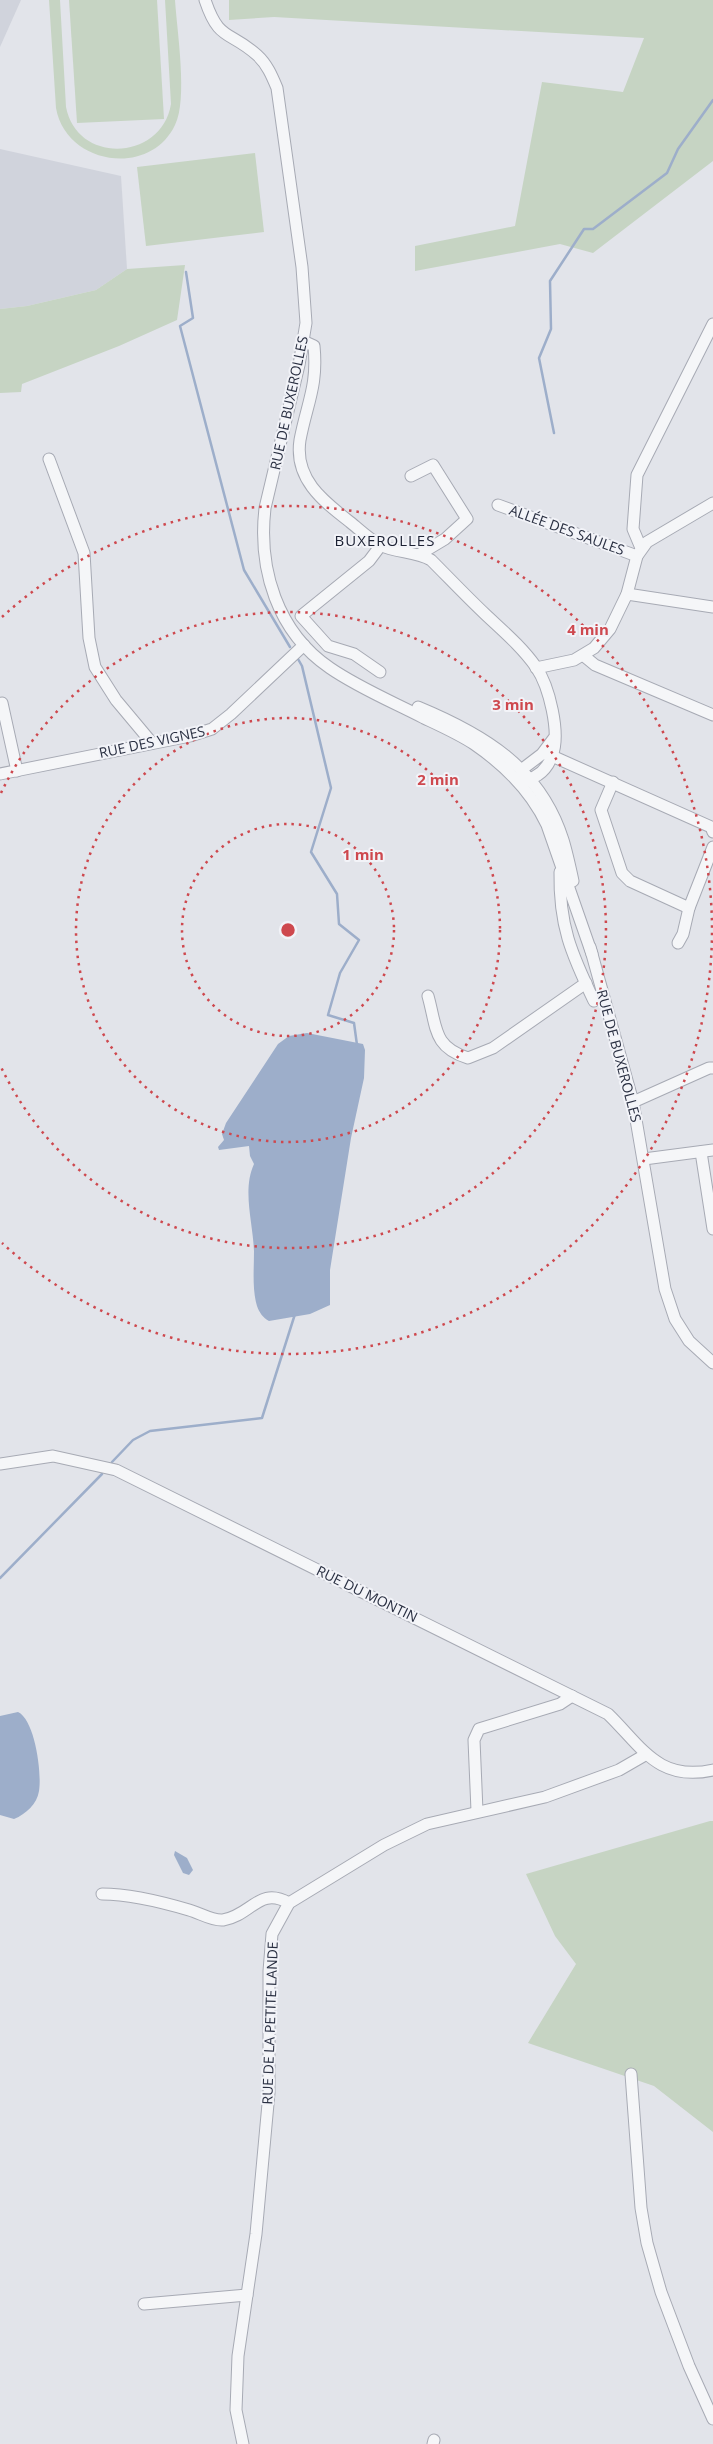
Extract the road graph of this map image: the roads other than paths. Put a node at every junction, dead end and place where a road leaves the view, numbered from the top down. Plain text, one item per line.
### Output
1 (205, 0) edge
2 (713, 324) edge
3 (309, 344) junction
4 (49, 458) dead end
5 (411, 476) dead end
6 (713, 503) edge
7 (498, 504) dead end
8 (381, 545) junction
9 (639, 552) junction
10 (420, 554) junction
11 (627, 594) junction
12 (713, 607) edge
13 (304, 645) junction
14 (584, 656) junction
15 (536, 668) junction
16 (380, 672) dead end
17 (2, 703) dead end
18 (713, 715) edge
19 (554, 738) junction
20 (152, 743) junction
21 (552, 756) junction
22 (17, 770) junction
23 (0, 774) edge
24 (524, 778) junction
25 (613, 782) junction
26 (713, 832) edge
27 (713, 847) edge
28 (560, 864) junction
29 (689, 908) junction
30 (678, 943) dead end
31 (592, 954) junction
32 (573, 958) junction
33 (586, 983) junction
34 (428, 996) dead end
35 (594, 1001) dead end
36 (713, 1068) edge
37 (633, 1102) junction
38 (707, 1151) edge
39 (644, 1160) junction
40 (713, 1229) edge
41 (713, 1363) edge
42 (0, 1464) edge
43 (572, 1696) junction
44 (645, 1756) junction
45 (713, 1770) edge
46 (477, 1811) junction
47 (102, 1894) dead end
48 (289, 1903) junction
49 (631, 2074) dead end
50 (247, 2295) junction
51 (144, 2304) dead end
52 (713, 2419) edge
53 (243, 2444) edge

1 - 3 street, RUE DE BUXEROLLES
2 - 9 street
3 - 8 street
3 - 13 street, RUE DE BUXEROLLES
4 - 20 street
5 - 10 street
6 - 9 street
7 - 9 street, ALLÉE DES SAULES
8 - 10 street
8 - 16 street
9 - 11 street
10 - 15 street
11 - 12 street
11 - 14 street
13 - 20 street, RUE DES VIGNES
13 - 24 street, RUE DE BUXEROLLES
14 - 15 street
14 - 18 street
15 - 19 street
17 - 22 street
19 - 21 street
19 - 24 street
20 - 22 street, RUE DES VIGNES
21 - 24 street
21 - 25 street
22 - 23 street, RUE DES VIGNES
24 - 28 street, RUE DE BUXEROLLES
24 - 31 street, RUE DE BUXEROLLES
25 - 26 street
25 - 29 street
27 - 29 street
28 - 31 street, RUE DE BUXEROLLES
28 - 32 street
29 - 30 street
31 - 32 street
31 - 37 street, RUE DE BUXEROLLES
32 - 33 street
33 - 34 street
33 - 35 street
36 - 37 street
37 - 39 street, RUE DE BUXEROLLES
38 - 39 street
38 - 40 street
39 - 41 street, RUE DE BUXEROLLES
42 - 43 street, RUE DU MONTIN
43 - 44 street, RUE DU MONTIN
43 - 46 street
44 - 45 street, RUE DU MONTIN
44 - 46 street, RUE DE LA PETITE LANDE
46 - 48 street, RUE DE LA PETITE LANDE
47 - 48 street
48 - 50 street, RUE DE LA PETITE LANDE
49 - 52 street
50 - 51 street
50 - 53 street, RUE DE LA PETITE LANDE

